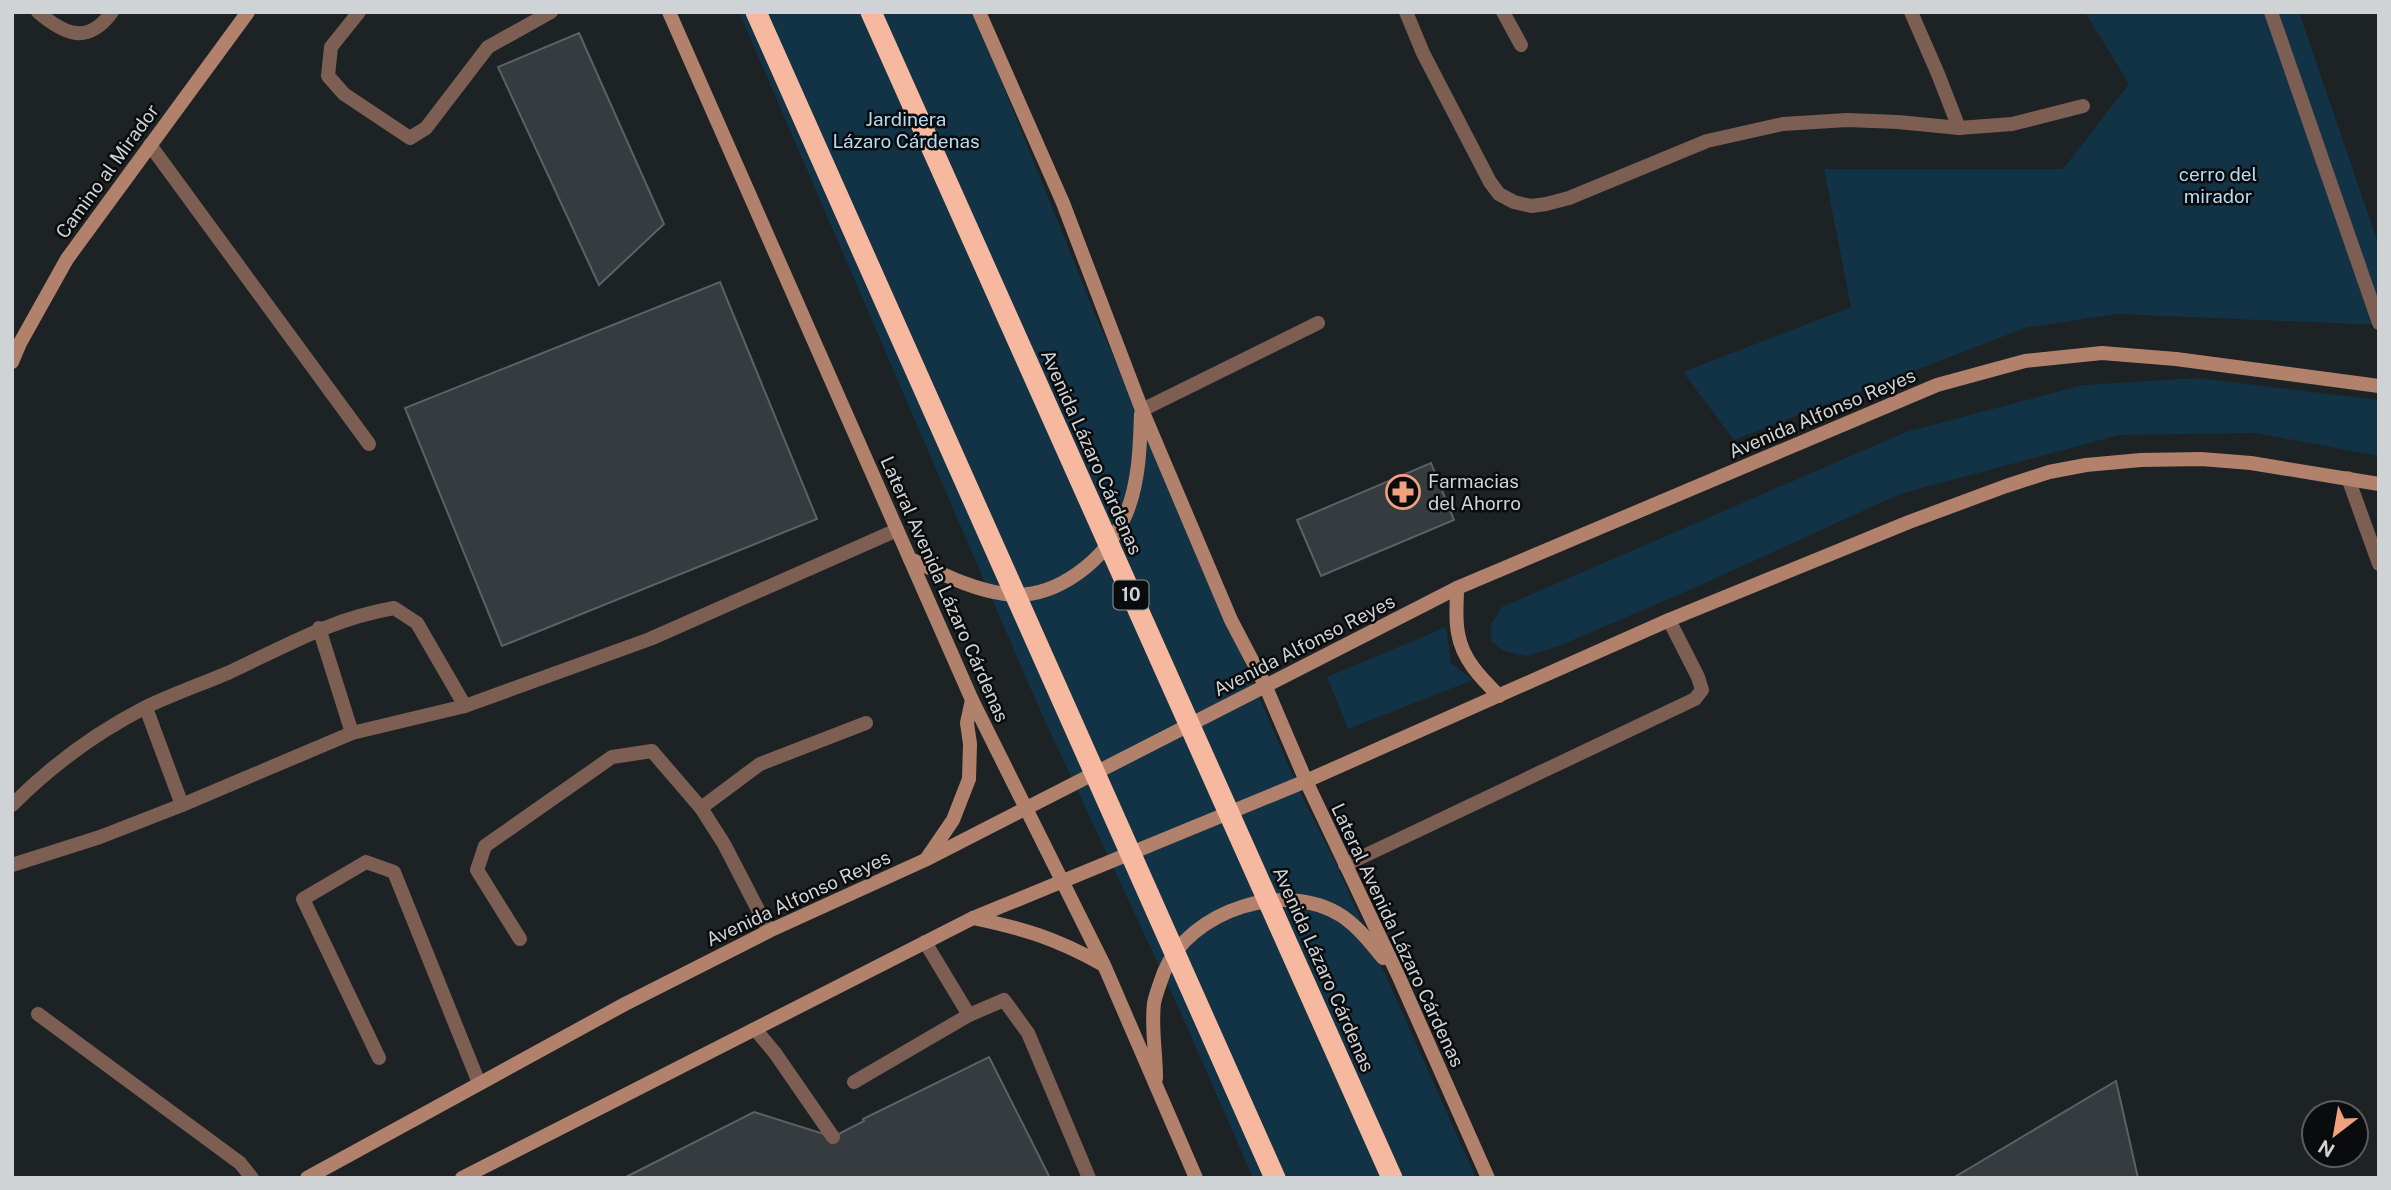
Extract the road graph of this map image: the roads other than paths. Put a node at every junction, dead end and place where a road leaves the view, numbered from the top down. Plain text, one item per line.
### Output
1 (38, 12) edge
2 (112, 12) edge
3 (248, 12) edge
4 (359, 12) edge
5 (669, 12) edge
6 (756, 12) edge
7 (871, 12) edge
8 (978, 12) edge
9 (1406, 12) edge
10 (1503, 12) edge
11 (1910, 12) edge
12 (2271, 12) edge
13 (540, 14) edge
14 (1521, 46) dead end
15 (2083, 106) dead end
16 (1959, 128) junction
17 (150, 145) junction
18 (1318, 323) dead end
19 (2379, 323) edge
20 (12, 362) edge
21 (2379, 386) edge
22 (1142, 410) junction
23 (369, 444) dead end
24 (2348, 478) junction
25 (2379, 484) edge
26 (897, 530) junction
27 (910, 559) junction
28 (2379, 564) edge
29 (1457, 588) junction
30 (1669, 620) junction
31 (319, 628) junction
32 (1265, 685) junction
33 (1499, 696) junction
34 (972, 700) junction
35 (465, 706) junction
36 (146, 708) junction
37 (866, 723) dead end
38 (352, 733) junction
39 (1306, 781) junction
40 (12, 805) edge
41 (182, 805) junction
42 (701, 808) junction
43 (1026, 809) junction
44 (925, 860) junction
45 (1345, 864) junction
46 (12, 866) edge
47 (1062, 882) junction
48 (973, 918) junction
49 (769, 931) junction
50 (520, 939) dead end
51 (925, 943) junction
52 (1104, 965) junction
53 (1398, 975) junction
54 (38, 1014) dead end
55 (969, 1016) junction
56 (755, 1029) junction
57 (379, 1058) dead end
58 (854, 1082) dead end
59 (479, 1083) junction
60 (1157, 1088) junction
61 (833, 1137) dead end
62 (252, 1178) edge
63 (307, 1178) edge
64 (462, 1178) edge
65 (1089, 1178) edge
66 (1196, 1178) edge
67 (1275, 1178) edge
68 (1392, 1178) edge
69 (1488, 1178) edge

1 - 2 lane
3 - 17 main road, Camino al Mirador
4 - 13 lane
5 - 26 main road, Lateral Avenida Lázaro Cárdenas
6 - 67 highway, bridge
7 - 68 highway, Avenida Lázaro Cárdenas / 10, bridge
8 - 22 main road, Lateral Avenida Lázaro Cárdenas
9 - 16 lane
10 - 14 lane
11 - 16 lane
12 - 19 lane
15 - 16 lane
17 - 20 main road, Camino al Mirador
17 - 23 lane
18 - 22 lane
21 - 29 main road, Avenida Alfonso Reyes
22 - 27 main road
22 - 32 main road, Lateral Avenida Lázaro Cárdenas
24 - 25 main road
24 - 28 lane
24 - 30 main road
26 - 27 main road, Lateral Avenida Lázaro Cárdenas
26 - 35 lane
27 - 34 main road, Lateral Avenida Lázaro Cárdenas
29 - 32 main road, Avenida Alfonso Reyes
29 - 33 main road
30 - 33 main road
30 - 45 lane
31 - 35 lane
31 - 36 lane
31 - 38 lane
32 - 39 main road, Lateral Avenida Lázaro Cárdenas
32 - 43 main road, Avenida Alfonso Reyes
33 - 39 main road
34 - 43 main road, Lateral Avenida Lázaro Cárdenas
34 - 44 main road
35 - 38 lane
36 - 40 lane
36 - 41 lane
37 - 42 lane
38 - 41 lane
39 - 45 main road, Lateral Avenida Lázaro Cárdenas
39 - 47 main road
41 - 46 lane
42 - 49 lane
42 - 50 lane
43 - 44 main road, Avenida Alfonso Reyes
43 - 47 main road, Lateral Avenida Lázaro Cárdenas
44 - 49 main road, Avenida Alfonso Reyes
45 - 53 main road, Lateral Avenida Lázaro Cárdenas
47 - 48 main road
47 - 52 main road, Lateral Avenida Lázaro Cárdenas
48 - 51 main road
48 - 52 main road
49 - 59 main road, Avenida Alfonso Reyes
51 - 55 lane
51 - 56 main road
52 - 60 main road, Lateral Avenida Lázaro Cárdenas
53 - 60 main road
53 - 69 main road, Lateral Avenida Lázaro Cárdenas
54 - 62 lane
55 - 58 lane
55 - 65 lane
56 - 61 lane
56 - 64 main road
57 - 59 lane
59 - 63 main road, Avenida Alfonso Reyes
60 - 66 main road, Lateral Avenida Lázaro Cárdenas

